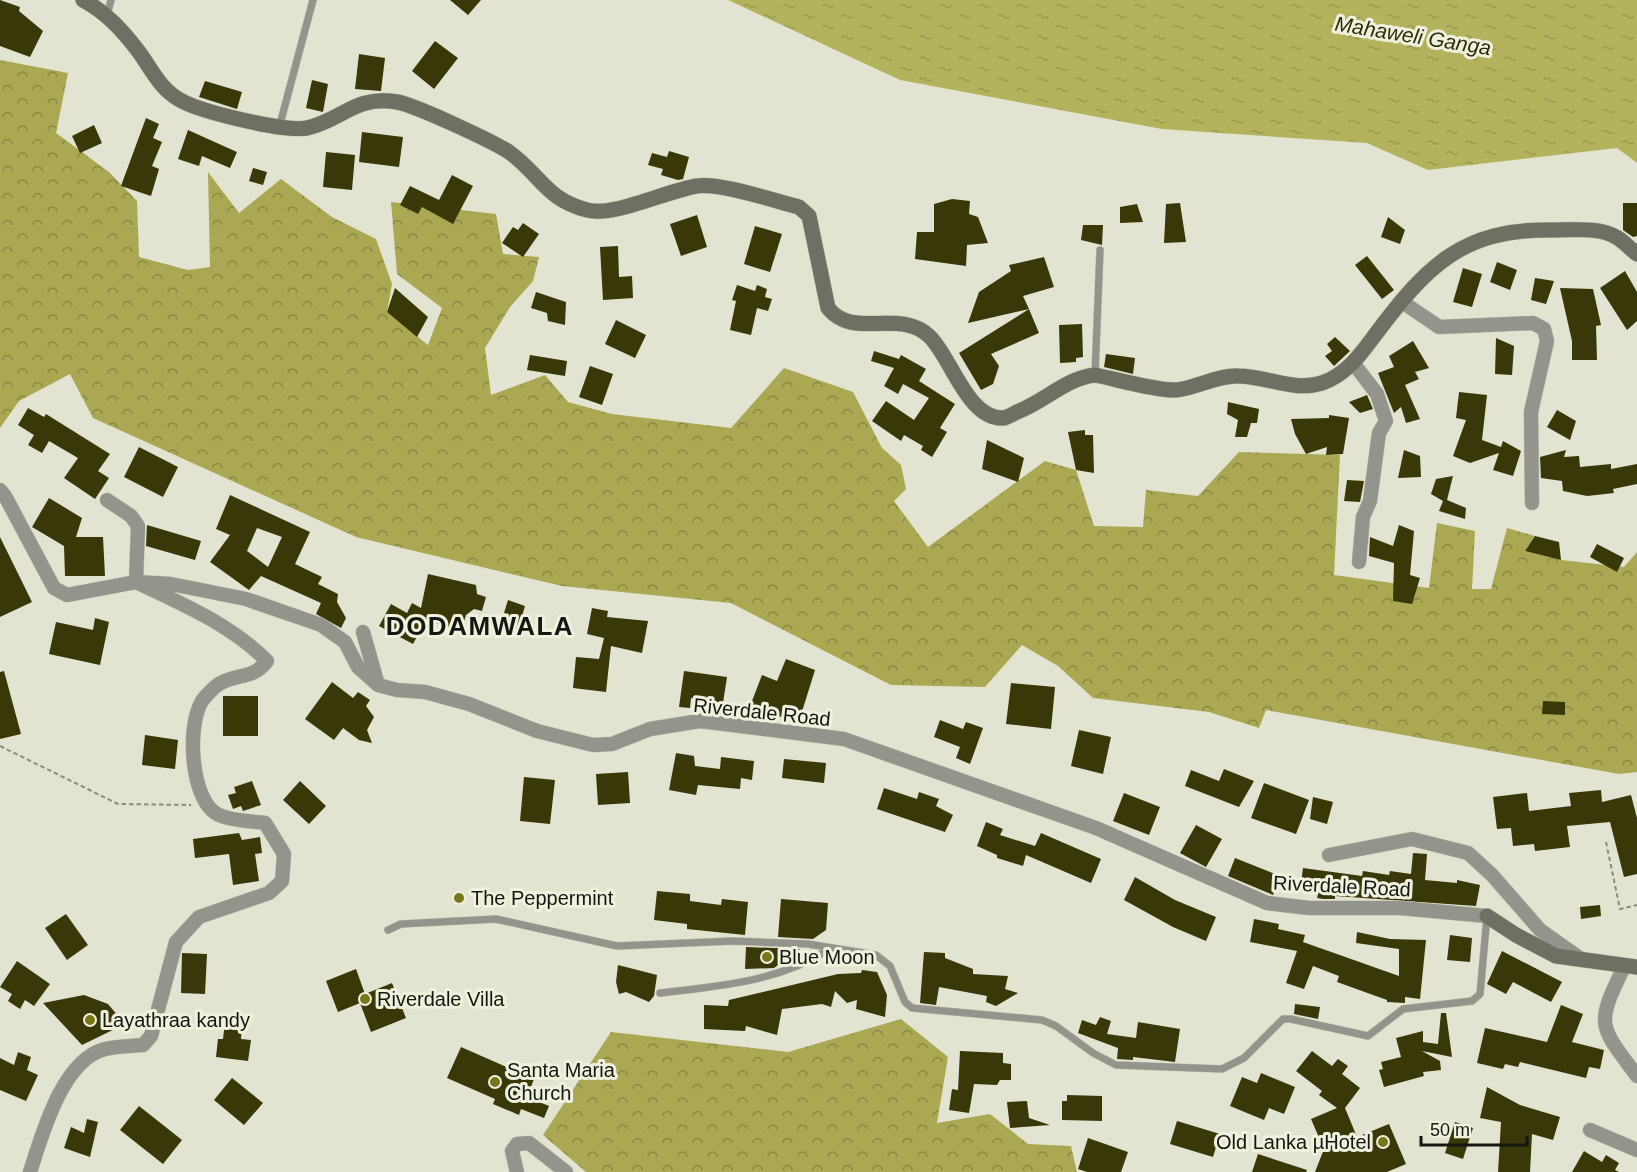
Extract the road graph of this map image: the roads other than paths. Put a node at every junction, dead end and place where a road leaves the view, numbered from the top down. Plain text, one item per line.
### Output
1 (83, 0) edge
2 (313, 0) edge
3 (109, 8) edge
4 (279, 128) junction
5 (1100, 250) dead end
6 (1637, 254) edge
7 (1401, 301) junction
8 (1354, 364) junction
9 (1095, 375) junction
10 (0, 490) edge
11 (107, 500) dead end
12 (1532, 502) dead end
13 (1359, 562) dead end
14 (136, 582) junction
15 (363, 632) dead end
16 (378, 685) junction
17 (1329, 855) dead end
18 (1487, 915) junction
19 (388, 930) dead end
20 (830, 949) junction
21 (1581, 959) junction
22 (1630, 967) edge
23 (660, 993) dead end
24 (1637, 1077) edge
25 (1590, 1130) dead end
26 (1637, 1150) edge
27 (30, 1172) edge
28 (517, 1172) edge
29 (566, 1172) edge

1 - 3 street
2 - 4 lane
3 - 4 street
4 - 9 street
5 - 9 lane
6 - 7 street
7 - 8 street
7 - 12 street
8 - 9 street
8 - 13 street
10 - 14 street
11 - 14 street
14 - 16 street
14 - 27 street
15 - 16 street
16 - 18 street, Riverdale Road
17 - 21 street
18 - 20 lane
18 - 21 street
19 - 20 lane
20 - 23 lane
21 - 22 street
22 - 24 street
25 - 26 street
28 - 29 street

